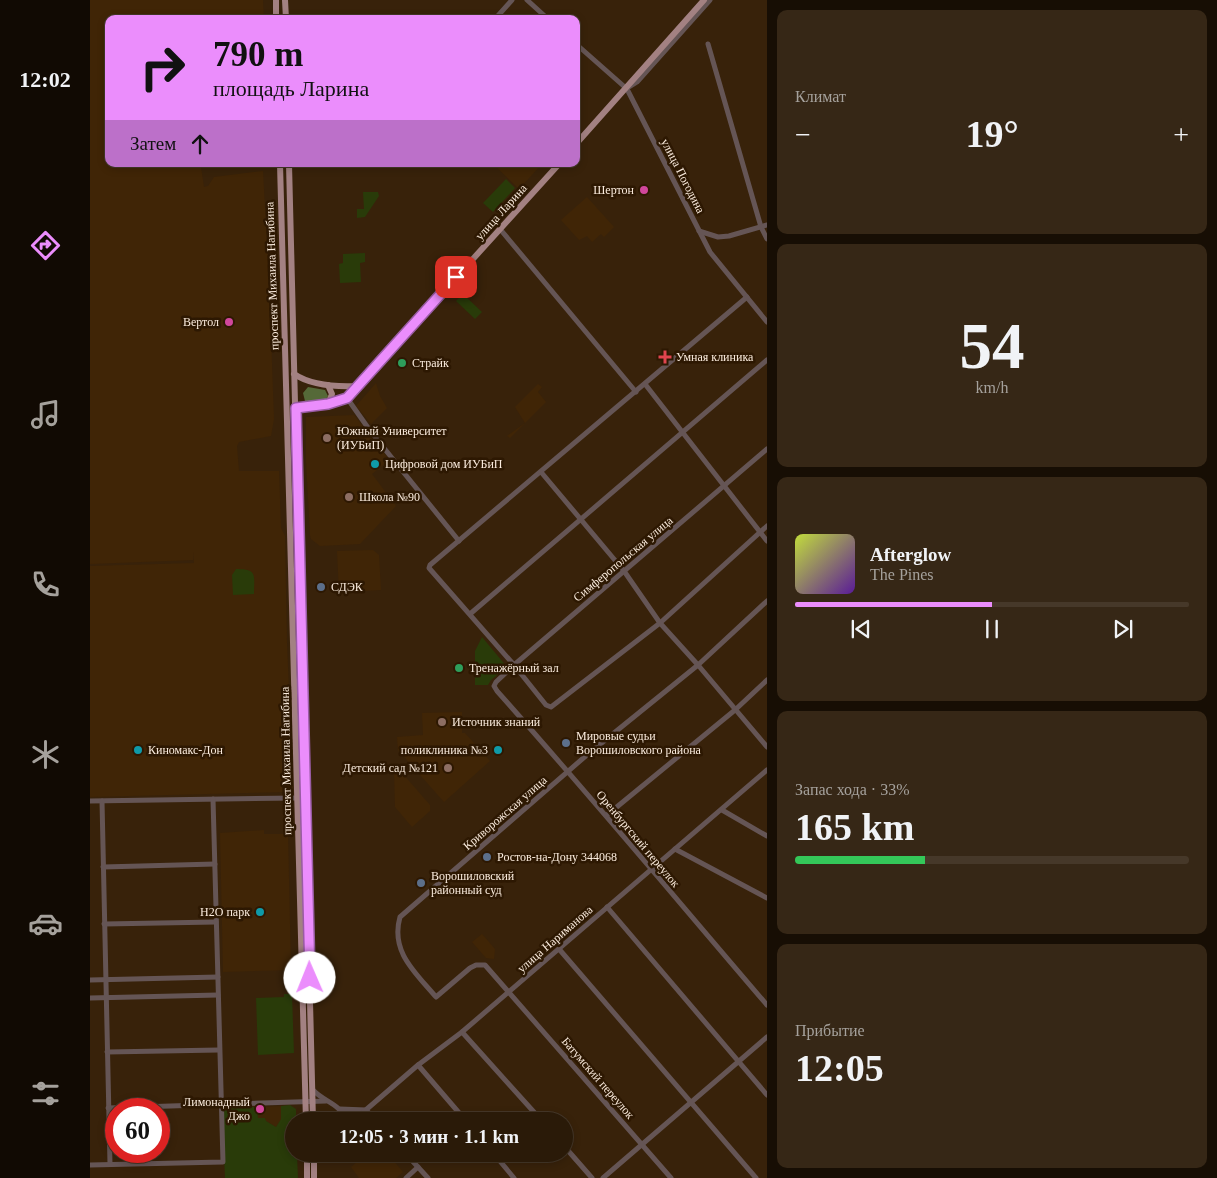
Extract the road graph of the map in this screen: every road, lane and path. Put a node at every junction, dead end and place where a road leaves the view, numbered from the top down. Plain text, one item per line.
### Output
1 (276, 0) edge
2 (285, 0) edge
3 (512, 0) edge
4 (526, 0) edge
5 (704, 0) edge
6 (710, 0) edge
7 (276, 15) edge
8 (286, 15) edge
9 (499, 15) edge
10 (543, 15) edge
11 (708, 44) dead end
12 (580, 48) edge
13 (626, 89) junction
14 (580, 140) edge
15 (280, 167) edge
16 (289, 167) edge
17 (556, 167) edge
18 (767, 225) edge
19 (761, 226) junction
20 (500, 229) junction
21 (699, 231) junction
22 (713, 236) junction
23 (767, 239) edge
24 (706, 244) junction
25 (746, 297) junction
26 (767, 322) edge
27 (767, 360) edge
28 (294, 374) junction
29 (303, 380) junction
30 (295, 383) junction
31 (328, 384) junction
32 (645, 384) junction
33 (358, 386) junction
34 (287, 387) junction
35 (342, 387) junction
36 (636, 392) junction
37 (347, 398) junction
38 (287, 401) junction
39 (328, 404) junction
40 (296, 408) junction
41 (683, 432) junction
42 (767, 449) edge
43 (541, 472) junction
44 (724, 486) junction
45 (582, 520) junction
46 (767, 526) edge
47 (760, 532) junction
48 (459, 541) junction
49 (767, 541) edge
50 (624, 571) junction
51 (767, 601) edge
52 (470, 614) junction
53 (660, 622) junction
54 (514, 665) junction
55 (698, 665) junction
56 (767, 680) edge
57 (494, 686) joint
58 (735, 710) junction
59 (767, 747) edge
60 (767, 770) edge
61 (569, 772) junction
62 (213, 798) junction
63 (297, 798) junction
64 (102, 800) junction
65 (90, 801) edge
66 (722, 810) junction
67 (607, 815) junction
68 (767, 836) edge
69 (675, 849) junction
70 (215, 864) junction
71 (103, 867) junction
72 (650, 870) junction
73 (767, 898) edge
74 (607, 907) junction
75 (216, 922) junction
76 (104, 924) junction
77 (560, 949) junction
78 (218, 977) junction
79 (90, 980) edge
80 (105, 980) junction
81 (509, 992) junction
82 (218, 995) junction
83 (90, 998) edge
84 (105, 998) junction
85 (767, 1005) edge
86 (462, 1032) junction
87 (767, 1037) edge
88 (219, 1050) junction
89 (107, 1052) junction
90 (738, 1061) junction
91 (418, 1066) junction
92 (313, 1090) junction
93 (767, 1094) edge
94 (108, 1098) edge
95 (326, 1101) junction
96 (690, 1102) junction
97 (221, 1104) junction
98 (311, 1104) junction
99 (170, 1106) edge
100 (340, 1109) junction
101 (366, 1110) junction
102 (308, 1112) edge
103 (312, 1112) edge
104 (341, 1112) edge
105 (364, 1112) edge
106 (458, 1112) edge
107 (534, 1112) edge
108 (642, 1145) junction
109 (573, 1156) edge
110 (306, 1162) edge
111 (314, 1162) edge
112 (413, 1162) edge
113 (501, 1162) edge
114 (110, 1164) joint
115 (90, 1165) edge
116 (418, 1167) junction
117 (307, 1178) edge
118 (314, 1178) edge
119 (406, 1178) edge
120 (428, 1178) edge
121 (514, 1178) edge
122 (592, 1178) edge
123 (603, 1178) edge
124 (671, 1178) edge
125 (756, 1178) edge

1 - 7 main road
2 - 8 main road
3 - 9 street
4 - 10 street
5 - 13 main road
6 - 13 street
11 - 19 street
12 - 13 street, улица Погодина
13 - 14 main road
13 - 21 street, улица Погодина
15 - 34 main road, проспект Михаила Нагибина
16 - 28 main road, проспект Михаила Нагибина
17 - 20 main road, улица Ларина
18 - 19 street
19 - 22 street
19 - 23 street
20 - 33 main road, улица Ларина
20 - 36 street
21 - 22 street
21 - 24 street, улица Погодина
22 - 24 street
24 - 25 street, улица Погодина
25 - 26 street, улица Погодина
25 - 32 street
27 - 41 street
28 - 29 main road
28 - 30 main road, проспект Михаила Нагибина
29 - 30 main road
29 - 31 main road
30 - 34 main road
30 - 40 main road, проспект Михаила Нагибина
31 - 35 main road
31 - 39 main road
32 - 36 street
32 - 41 street
33 - 35 main road
33 - 37 main road, улица Ларина
34 - 38 main road, проспект Михаила Нагибина
35 - 37 main road
36 - 43 street
37 - 39 main road
37 - 48 street
38 - 40 main road
38 - 63 main road, проспект Михаила Нагибина
39 - 40 main road
40 - 92 main road, проспект Михаила Нагибина
41 - 44 street
41 - 45 street
42 - 44 street, Симферопольская улица
43 - 45 street
43 - 48 street
44 - 47 street
44 - 50 street, Симферопольская улица
45 - 50 street
45 - 52 street
46 - 47 street
47 - 49 street
47 - 53 street
48 - 52 street
50 - 53 street
50 - 54 street, Симферопольская улица
51 - 55 street, Криворожская улица
52 - 54 street
53 - 54 street
53 - 55 street
54 - 57 street, Симферопольская улица
55 - 58 street
55 - 61 street, Криворожская улица
56 - 58 street
57 - 61 street, Оренбургский переулок
58 - 59 street
58 - 67 street
60 - 66 street, улица Нариманова
61 - 67 street, Оренбургский переулок
61 - 81 street, Криворожская улица
62 - 63 street
62 - 64 street
62 - 70 street
63 - 98 main road, проспект Михаила Нагибина
64 - 65 street
64 - 71 street
66 - 68 street
66 - 69 street, улица Нариманова
67 - 72 street, Оренбургский переулок
69 - 72 street, улица Нариманова
69 - 73 street
70 - 71 street
70 - 75 street
71 - 76 street
72 - 74 street, улица Нариманова
72 - 85 street, Оренбургский переулок
74 - 77 street, улица Нариманова
74 - 90 street
75 - 76 street
75 - 78 street
76 - 80 street
77 - 81 street, улица Нариманова
77 - 96 street
78 - 80 street
78 - 82 street
79 - 80 street
80 - 84 street
81 - 86 street, улица Нариманова
81 - 108 street, Батумский переулок
82 - 84 street
82 - 88 street
83 - 84 street
84 - 89 street
86 - 91 street, улица Нариманова
86 - 107 street
87 - 90 street
88 - 89 street
88 - 97 street
89 - 94 street
90 - 93 street
90 - 96 street
91 - 101 street, улица Нариманова
91 - 106 street
92 - 95 street
92 - 98 main road, проспект Михаила Нагибина
95 - 98 street
95 - 100 street
96 - 108 street
96 - 125 street
97 - 98 street
97 - 99 street
97 - 114 street
98 - 102 main road, проспект Михаила Нагибина
98 - 103 main road, проспект Михаила Нагибина
100 - 101 street
100 - 104 street
101 - 105 street, улица Нариманова
108 - 123 street
108 - 124 street, Батумский переулок
109 - 122 street
110 - 117 main road
111 - 118 main road
112 - 116 street
113 - 121 street
114 - 115 street
116 - 119 street
116 - 120 street

